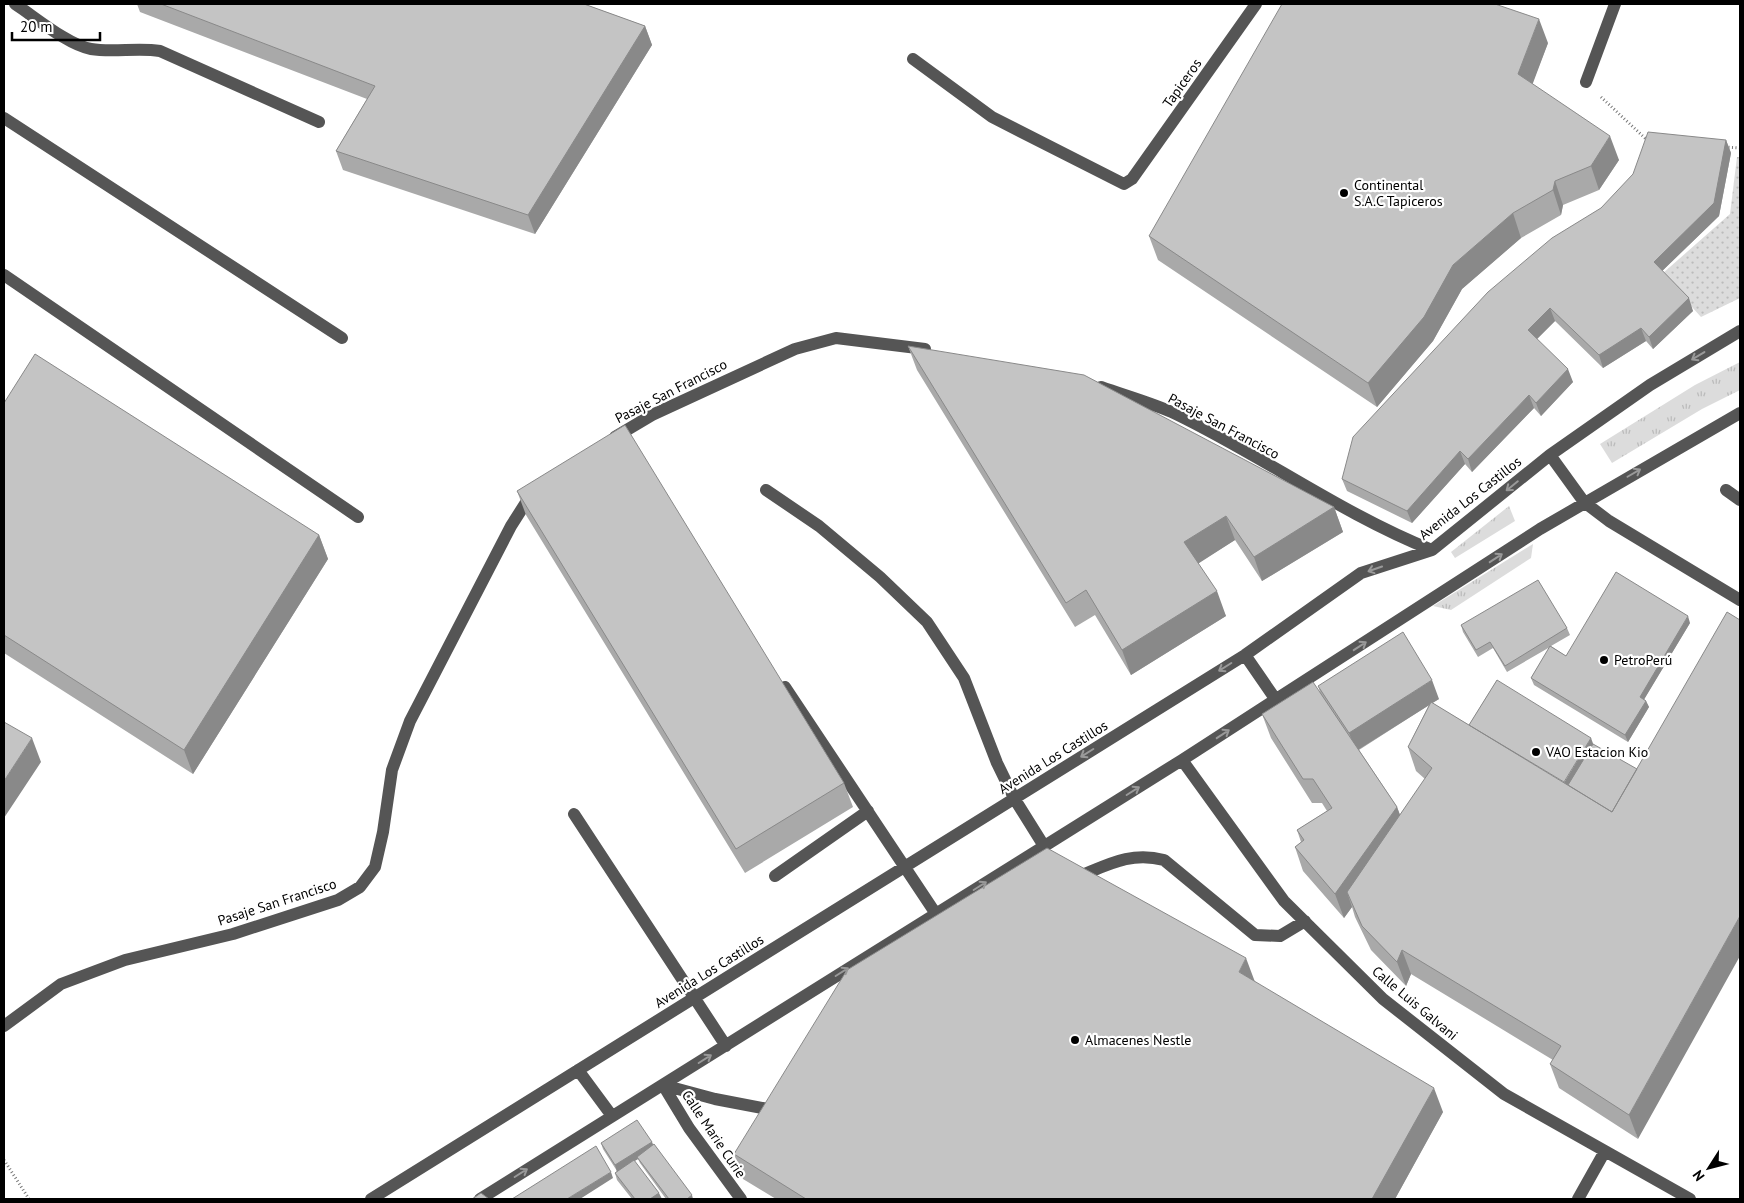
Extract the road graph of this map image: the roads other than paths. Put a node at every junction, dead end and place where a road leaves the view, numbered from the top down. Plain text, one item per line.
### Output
1 (15, 4) edge
2 (1256, 4) edge
3 (1615, 4) edge
4 (913, 59) dead end
5 (1586, 82) road end
6 (4, 118) edge
7 (319, 122) dead end
8 (4, 275) edge
9 (1740, 331) edge
10 (342, 338) dead end
11 (936, 351) edge
12 (1091, 385) edge
13 (1740, 413) edge
14 (604, 443) edge
15 (1550, 455) junction
16 (544, 483) edge
17 (766, 490) dead end
18 (1726, 490) dead end
19 (1740, 500) edge
20 (1584, 502) junction
21 (358, 517) dead end
22 (1432, 550) junction
23 (1740, 600) edge
24 (1245, 655) junction
25 (785, 687) edge
26 (1276, 700) junction
27 (1182, 760) junction
28 (1014, 798) junction
29 (868, 811) junction
30 (574, 814) dead end
31 (1044, 846) junction
32 (905, 867) junction
33 (775, 876) dead end
34 (1070, 880) edge
35 (936, 914) junction
36 (1305, 921) junction
37 (696, 997) junction
38 (4, 1026) edge
39 (726, 1046) junction
40 (578, 1070) junction
41 (663, 1085) junction
42 (778, 1112) edge
43 (612, 1116) junction
44 (1605, 1151) junction
45 (371, 1199) edge
46 (480, 1199) edge
47 (741, 1199) edge
48 (1578, 1199) edge
49 (1690, 1199) edge

1 - 7 street
2 - 4 street, Tapiceros
3 - 5 street
6 - 10 street
8 - 21 street
9 -> 15 street, Avenida Los Castillos
11 - 14 street, Pasaje San Francisco
12 - 22 street, Pasaje San Francisco
20 -> 13 street
15 - 20 street
15 -> 22 street, Avenida Los Castillos
16 - 38 street, Pasaje San Francisco
17 - 28 street
18 - 19 street
20 - 23 street
26 -> 20 street
22 -> 24 street, Avenida Los Castillos
24 - 26 street
24 -> 28 street, Avenida Los Castillos
25 - 29 street
27 -> 26 street
31 -> 27 street
27 - 36 street, Calle Luis Galvani
28 - 31 street
28 - 32 street, Avenida Los Castillos
29 - 32 street
29 - 33 street
30 - 37 street
35 -> 31 street
32 - 35 street
32 - 37 street, Avenida Los Castillos
34 - 36 street
39 -> 35 street
36 - 44 street, Calle Luis Galvani
37 - 39 street
37 - 40 street, Avenida Los Castillos
41 -> 39 street
40 - 43 street
40 - 45 street, Avenida Los Castillos
41 - 42 street
41 - 43 street
41 - 47 street, Calle Marie Curie
46 -> 43 street
44 - 48 street
44 - 49 street, Calle Luis Galvani

